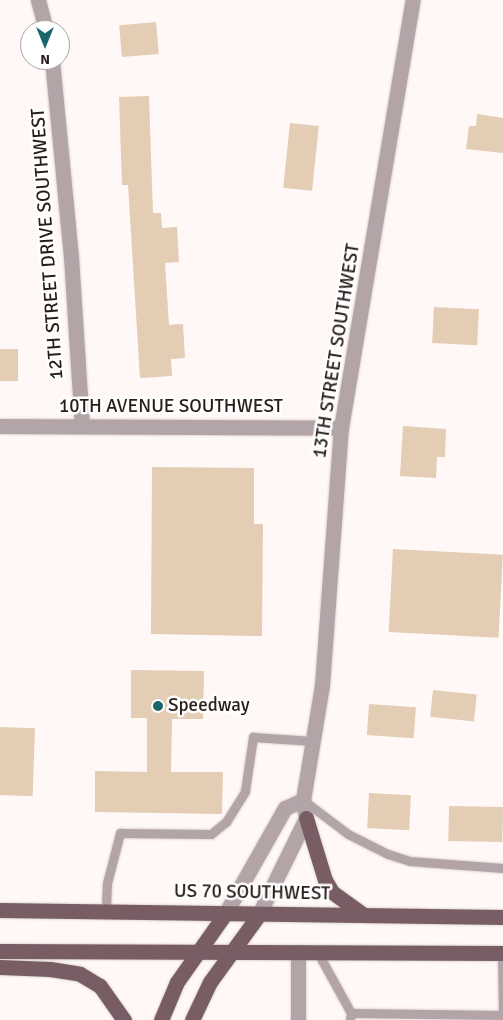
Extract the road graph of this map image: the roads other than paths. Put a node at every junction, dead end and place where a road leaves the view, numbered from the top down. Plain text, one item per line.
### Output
1 (38, 0) edge
2 (413, 0) edge
3 (43, 20) edge
4 (53, 70) edge
5 (82, 425) junction
6 (0, 426) edge
7 (341, 428) junction
8 (313, 741) junction
9 (303, 800) junction
10 (306, 818) junction
11 (503, 868) edge
12 (106, 909) junction
13 (0, 910) edge
14 (224, 914) junction
15 (364, 915) junction
16 (258, 916) junction
17 (503, 917) edge
18 (0, 950) edge
19 (199, 950) junction
20 (233, 952) junction
21 (298, 952) junction
22 (318, 953) junction
23 (503, 954) edge
24 (0, 967) edge
25 (503, 1015) edge
26 (350, 1016) edge
27 (124, 1020) edge
28 (161, 1020) edge
29 (192, 1020) edge
30 (298, 1020) edge

1 - 3 street
2 - 7 street, 13TH STREET SOUTHWEST
4 - 5 street, 12TH STREET DRIVE SOUTHWEST
5 - 6 street, 10TH AVENUE SOUTHWEST
5 - 7 street, 10TH AVENUE SOUTHWEST
7 - 8 street, 13TH STREET SOUTHWEST
8 - 9 street, 13TH STREET SOUTHWEST
8 - 12 lane
9 - 10 street, 13TH STREET SOUTHWEST
9 - 11 lane
9 - 14 street
10 - 15 main road
10 - 16 street
12 - 13 main road, US 70 SOUTHWEST
12 - 14 main road, US 70 SOUTHWEST
14 - 16 main road, US 70 SOUTHWEST
14 - 19 main road
15 - 16 main road, US 70 SOUTHWEST
15 - 17 main road, US 70 SOUTHWEST
16 - 20 main road
18 - 19 main road
19 - 20 main road
19 - 28 main road
20 - 21 main road
20 - 29 main road
21 - 22 main road
21 - 30 street
22 - 23 main road
22 - 26 lane
23 - 25 lane
24 - 27 main road
25 - 26 lane

